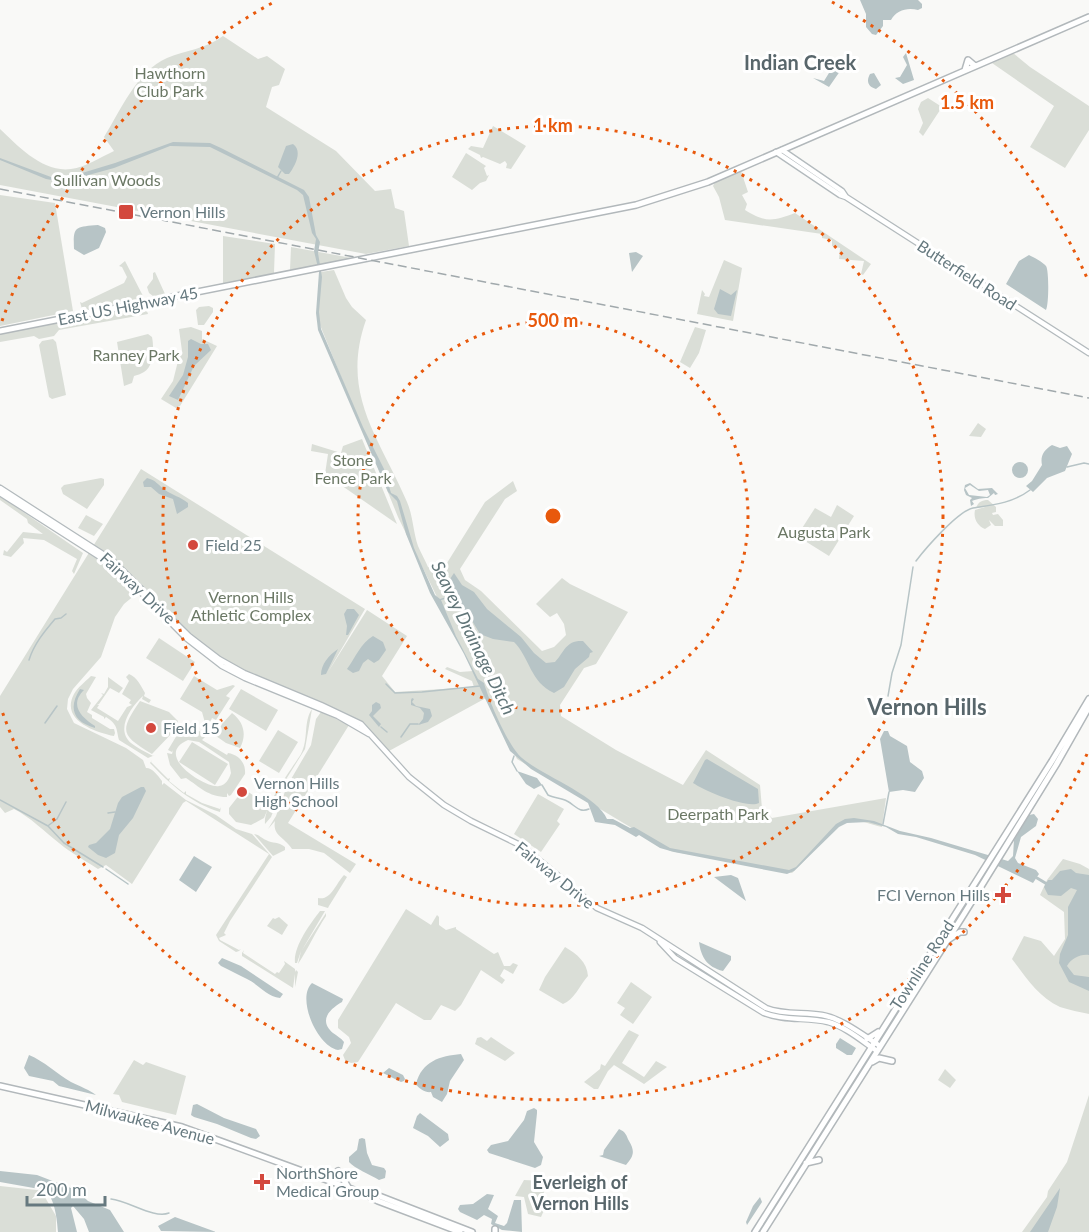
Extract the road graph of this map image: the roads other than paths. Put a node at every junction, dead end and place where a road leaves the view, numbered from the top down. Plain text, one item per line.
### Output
1 (1089, 18) edge
2 (779, 151) junction
3 (0, 331) edge
4 (1089, 353) edge
5 (0, 490) edge
6 (1089, 699) edge
7 (1089, 707) edge
8 (997, 853) junction
9 (988, 867) junction
10 (964, 932) dead end
11 (947, 941) junction
12 (660, 942) junction
13 (883, 1027) junction
14 (867, 1039) junction
15 (872, 1044) junction
16 (878, 1049) junction
17 (892, 1061) dead end
18 (868, 1065) junction
19 (0, 1086) edge
20 (819, 1161) dead end
21 (803, 1166) junction
22 (338, 1171) dead end
23 (350, 1188) junction
24 (365, 1194) junction
25 (442, 1225) junction
26 (453, 1232) edge
27 (460, 1232) edge
28 (472, 1232) edge
29 (755, 1232) edge
30 (763, 1232) edge

1 - 2 main road, East US Highway 45
2 - 3 main road, East US Highway 45
2 - 4 main road, Butterfield Road
5 - 12 main road, Fairway Drive
6 - 8 main road, Townline Road
7 - 8 main road, Townline Road
8 - 9 main road, Townline Road
9 - 11 main road, Townline Road
9 - 13 main road, Townline Road
10 - 11 main road
11 - 16 main road, Townline Road
12 - 14 main road, Fairway Drive
12 - 15 main road, Fairway Drive
13 - 14 main road
13 - 15 main road, Townline Road
14 - 15 main road, Fairway Drive
15 - 16 main road
15 - 29 main road, Townline Road
16 - 18 main road, Townline Road
17 - 18 main road
18 - 21 main road, Townline Road
19 - 23 main road, Milwaukee Avenue
20 - 21 main road
21 - 30 main road, Townline Road
22 - 23 main road
23 - 24 main road, Milwaukee Avenue
24 - 25 main road, Milwaukee Avenue
24 - 28 main road, Milwaukee Avenue
25 - 26 main road
25 - 27 main road, Milwaukee Avenue

